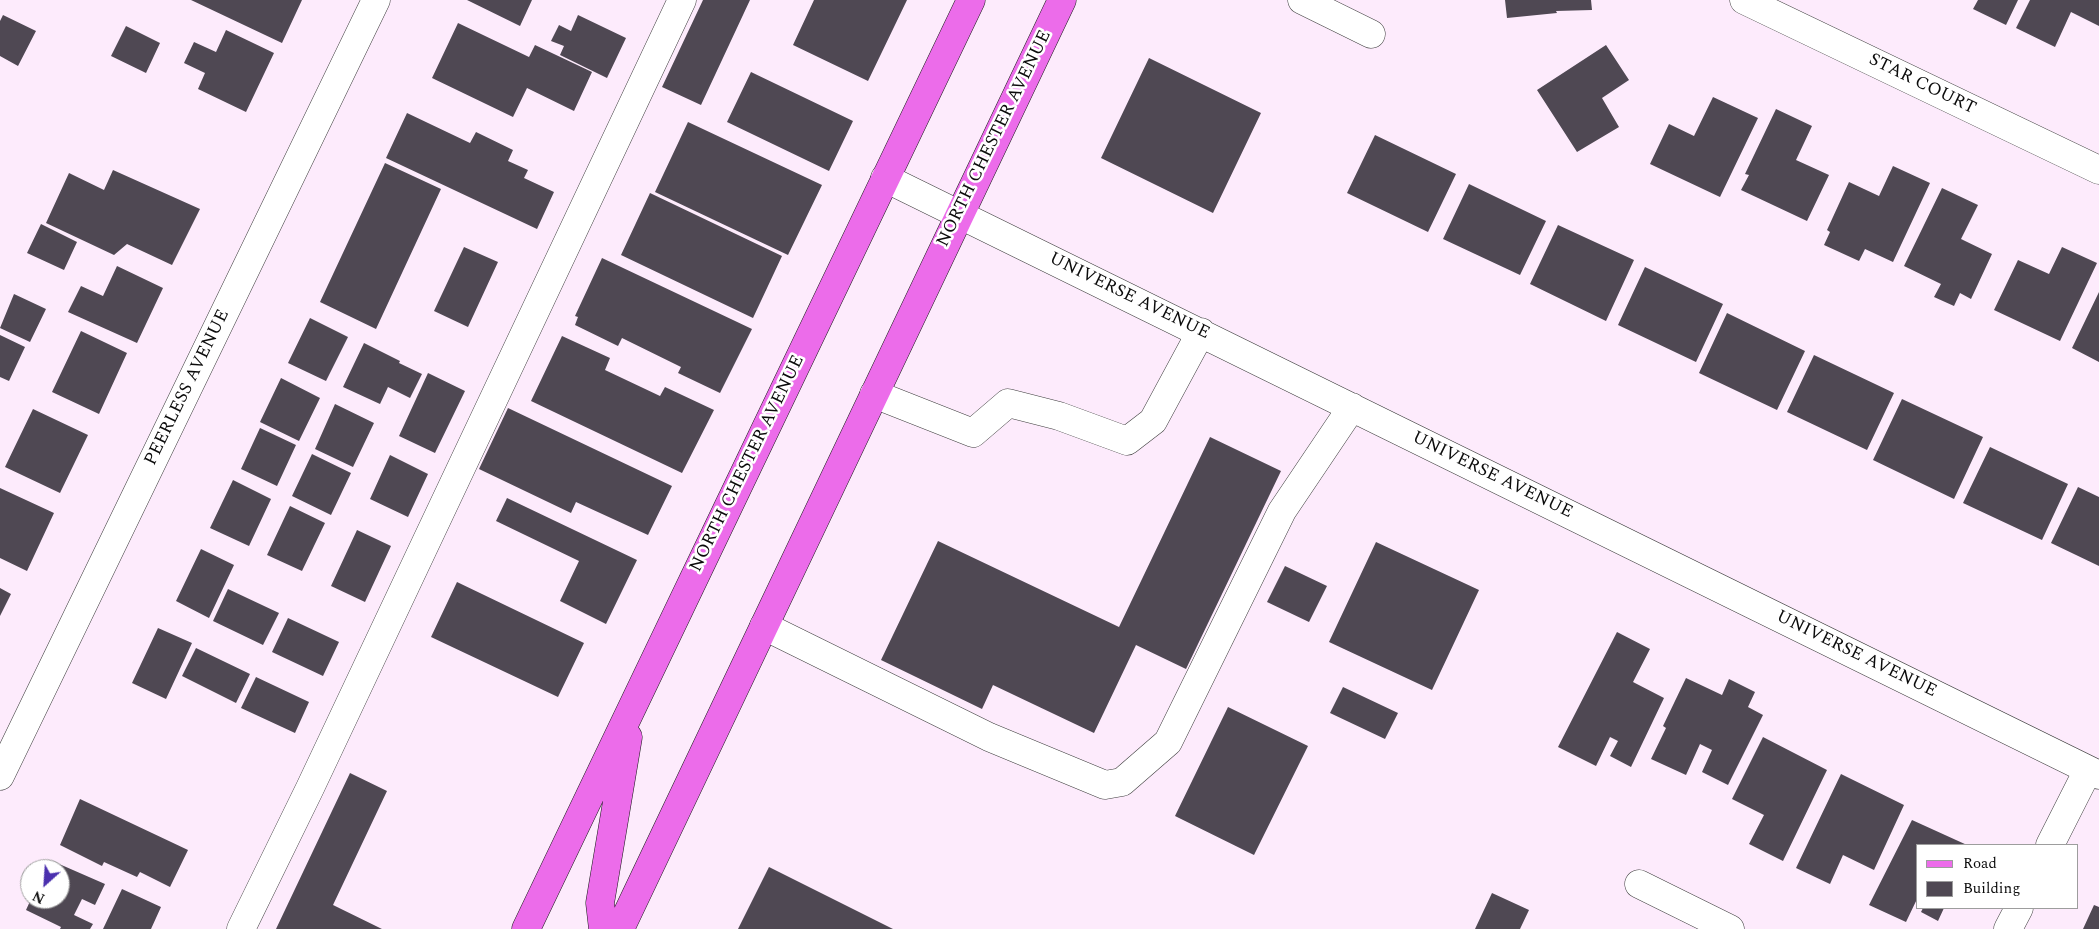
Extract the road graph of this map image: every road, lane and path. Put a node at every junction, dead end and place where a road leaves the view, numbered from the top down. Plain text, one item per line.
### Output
1 (376, 0) edge
2 (682, 0) edge
3 (971, 0) edge
4 (1062, 0) edge
5 (1302, 0) edge
6 (1744, 0) edge
7 (1371, 34) dead end
8 (2099, 170) edge
9 (886, 178) junction
10 (960, 214) junction
11 (1201, 332) junction
12 (874, 394) junction
13 (1352, 407) junction
14 (764, 626) junction
15 (633, 706) junction
16 (2093, 773) edge
17 (0, 776) edge
18 (2051, 844) edge
19 (1639, 884) dead end
20 (2018, 909) edge
21 (241, 929) edge
22 (526, 929) edge
23 (603, 929) edge
24 (620, 929) edge
25 (1730, 929) edge
26 (2008, 929) edge

1 - 17 street, PEERLESS AVENUE
2 - 21 street
3 - 9 main road, NORTH CHESTER AVENUE
4 - 10 main road, NORTH CHESTER AVENUE
5 - 7 street
6 - 8 street, STAR COURT
9 - 10 street, UNIVERSE AVENUE
9 - 15 main road, NORTH CHESTER AVENUE
10 - 11 street, UNIVERSE AVENUE
10 - 12 main road, NORTH CHESTER AVENUE
11 - 12 street
11 - 13 street, UNIVERSE AVENUE
12 - 14 main road, NORTH CHESTER AVENUE
13 - 14 street
13 - 16 street, UNIVERSE AVENUE
14 - 24 main road, NORTH CHESTER AVENUE
15 - 22 main road, NORTH CHESTER AVENUE
15 - 23 main road
16 - 18 street
19 - 25 street
20 - 26 street

